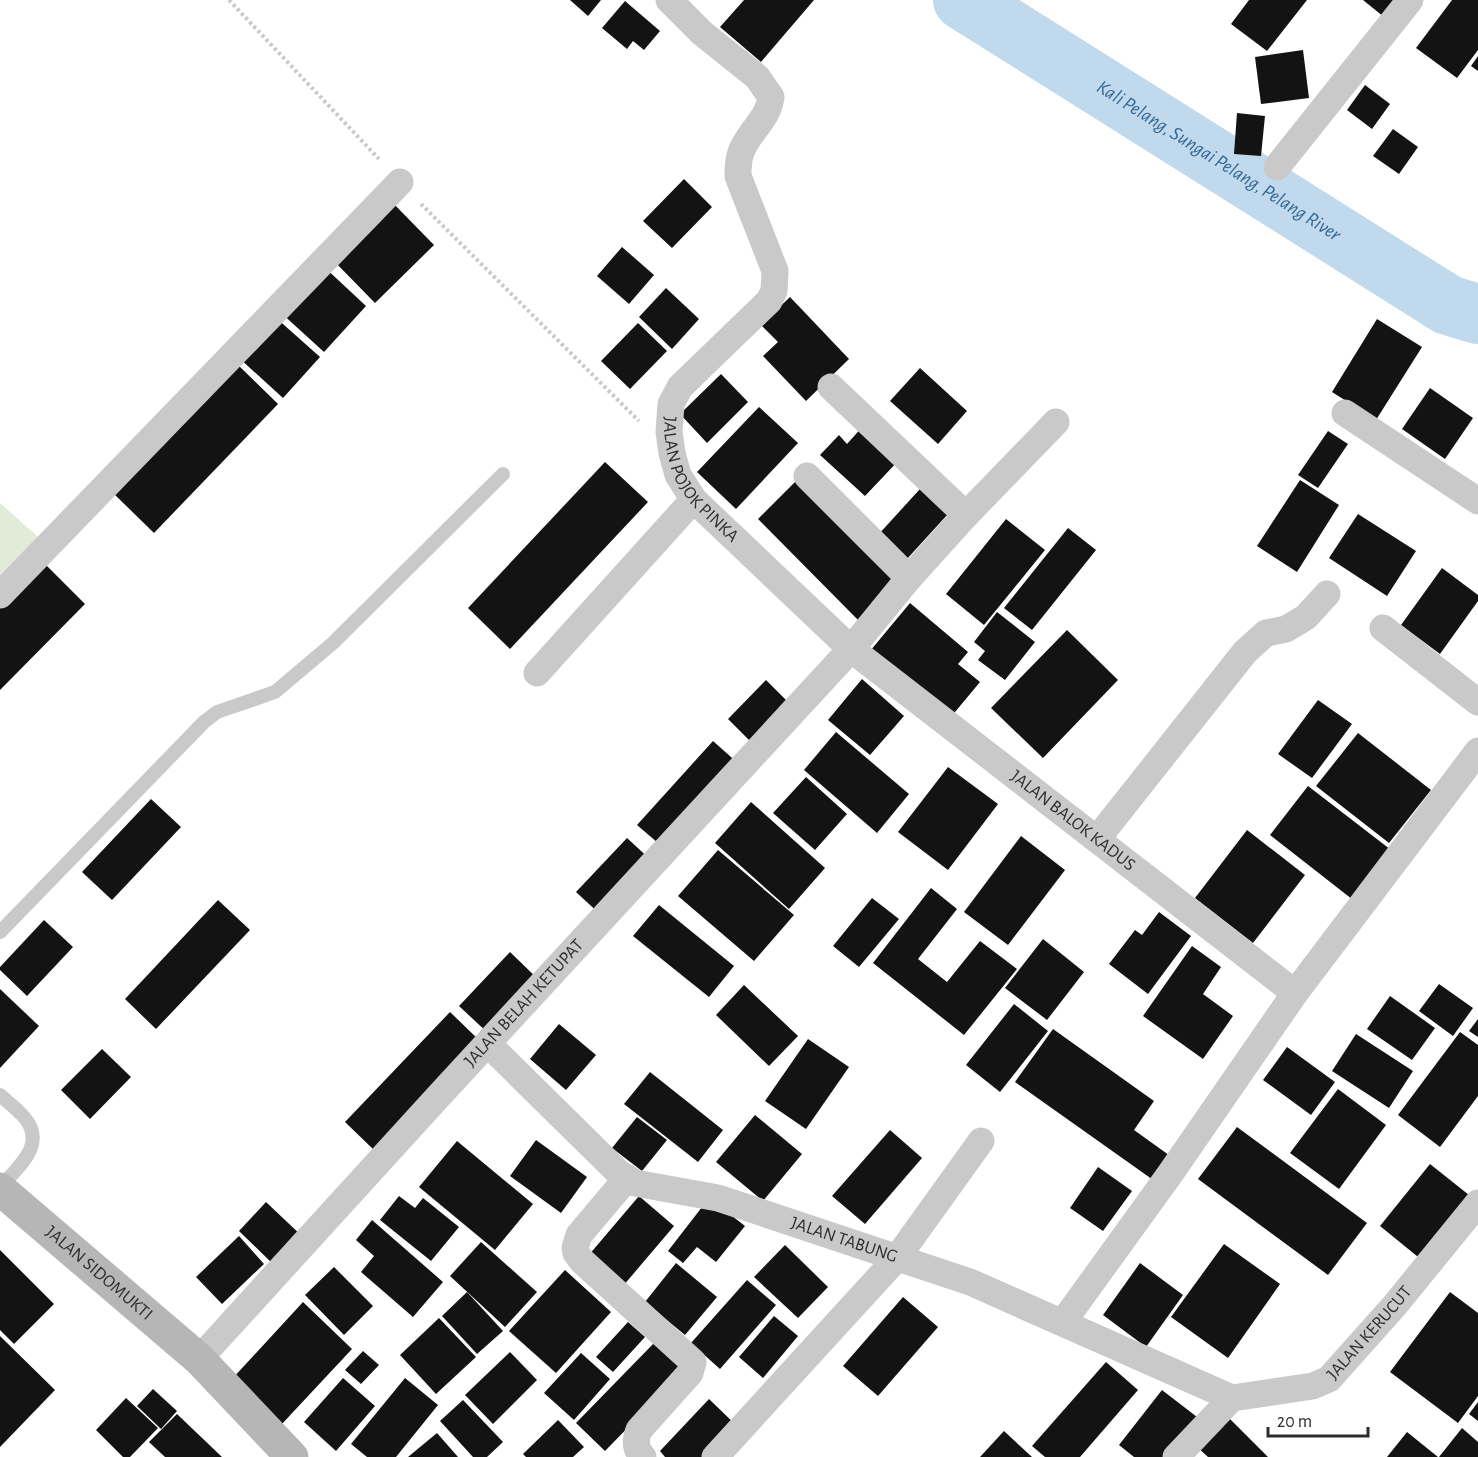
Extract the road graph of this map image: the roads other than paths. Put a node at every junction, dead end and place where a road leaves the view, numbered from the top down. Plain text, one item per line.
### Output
1 (669, 0) edge
2 (1410, 0) edge
3 (1277, 167) dead end
4 (400, 182) road end
5 (831, 387) dead end
6 (1345, 413) dead end
7 (1056, 422) dead end
8 (503, 474) dead end
9 (807, 476) dead end
10 (694, 500) junction
11 (1478, 501) edge
12 (966, 515) junction
13 (909, 578) junction
14 (1327, 594) dead end
15 (0, 595) edge
16 (1383, 628) dead end
17 (851, 649) junction
18 (537, 673) dead end
19 (1478, 702) edge
20 (1478, 751) edge
21 (1097, 839) junction
22 (0, 932) edge
23 (1295, 993) junction
24 (488, 1044) junction
25 (0, 1095) edge
26 (981, 1141) dead end
27 (627, 1178) junction
28 (0, 1189) edge
29 (1478, 1203) edge
30 (897, 1258) junction
31 (1063, 1322) junction
32 (199, 1359) junction
33 (1232, 1398) junction
34 (292, 1457) edge
35 (642, 1457) edge
36 (715, 1457) edge
37 (1176, 1457) edge

1 - 10 street, JALAN POJOK PINKA
2 - 3 street
4 - 15 street
5 - 12 street
6 - 11 street
7 - 12 street, JALAN BELAH KETUPAT
8 - 22 lane
9 - 13 street
10 - 17 street, JALAN POJOK PINKA
10 - 18 street
12 - 13 street, JALAN BELAH KETUPAT
13 - 17 street, JALAN BELAH KETUPAT
14 - 21 street
16 - 19 street
17 - 21 street, JALAN BALOK KADUS
17 - 24 street, JALAN BELAH KETUPAT
20 - 23 street
21 - 23 street, JALAN BALOK KADUS
23 - 31 street
24 - 27 street, JALAN TABUNG
24 - 32 street, JALAN BELAH KETUPAT
25 - 28 lane
26 - 30 street
27 - 30 street, JALAN TABUNG
27 - 35 street
28 - 32 main road, JALAN SIDOMUKTI
29 - 33 street, JALAN KERUCUT
30 - 31 street, JALAN TABUNG
30 - 36 street
31 - 33 street, JALAN TABUNG
32 - 34 main road, JALAN SIDOMUKTI
33 - 37 street

